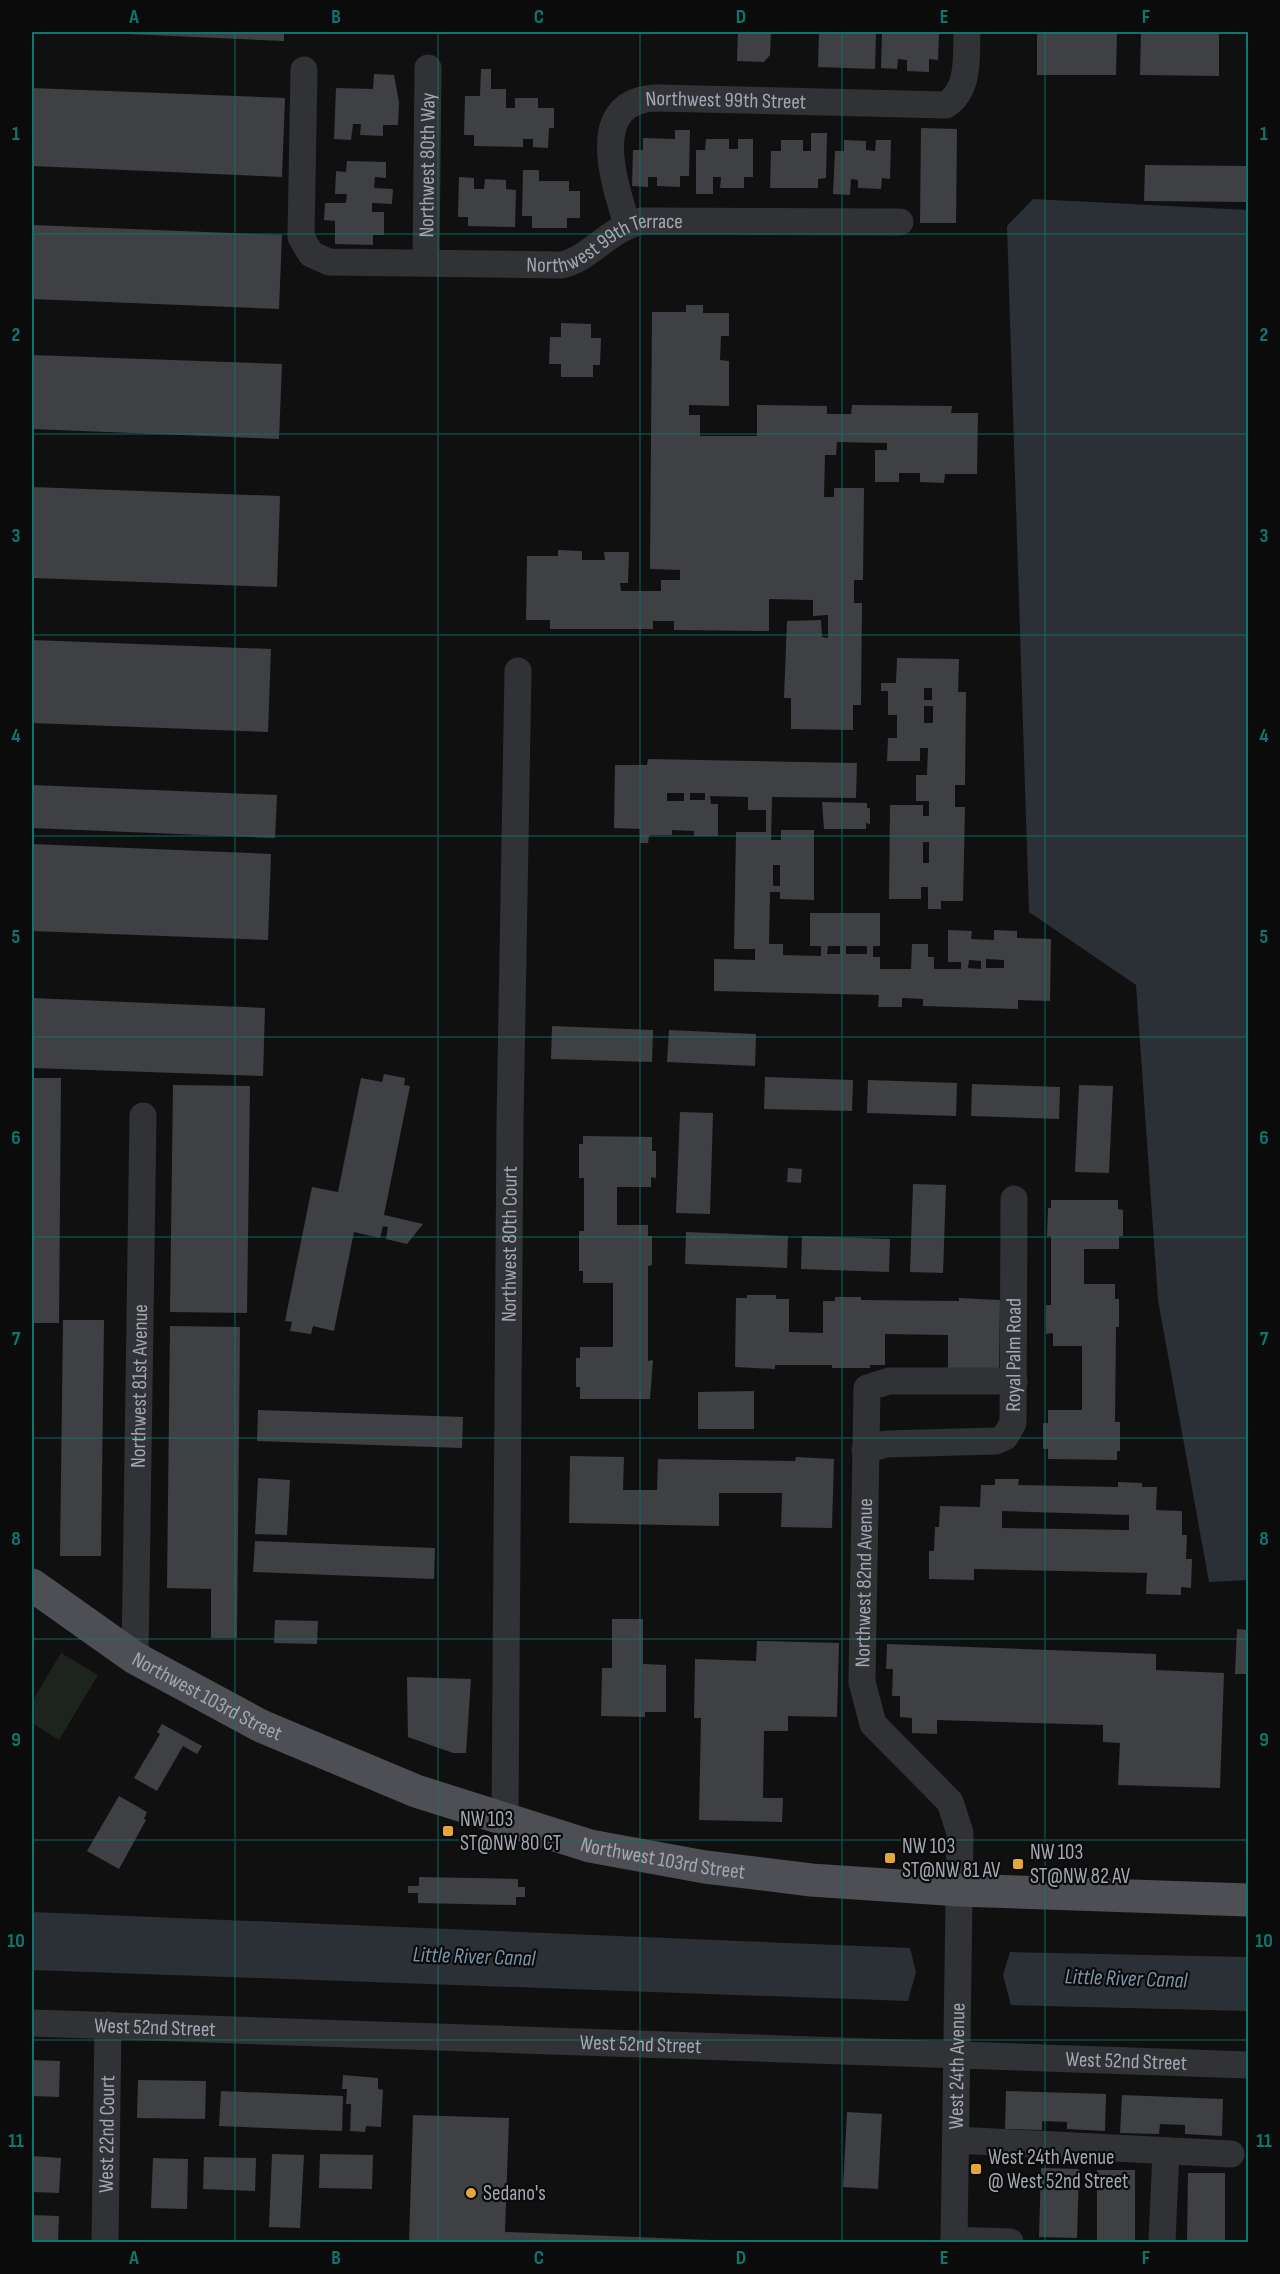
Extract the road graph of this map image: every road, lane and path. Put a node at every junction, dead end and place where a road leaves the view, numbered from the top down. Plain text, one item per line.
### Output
1 (967, 32) edge
2 (428, 68) dead end
3 (304, 70) dead end
4 (900, 222) dead end
5 (627, 224) junction
6 (426, 263) junction
7 (518, 671) dead end
8 (143, 1116) dead end
9 (1014, 1199) dead end
10 (1014, 1381) junction
11 (865, 1450) junction
12 (32, 1585) edge
13 (135, 1658) junction
14 (505, 1817) junction
15 (960, 1890) junction
16 (1248, 1900) edge
17 (32, 2023) edge
18 (108, 2025) junction
19 (957, 2055) junction
20 (1248, 2064) edge
21 (956, 2140) junction
22 (1166, 2151) junction
23 (1231, 2154) dead end
24 (954, 2241) edge
25 (105, 2242) edge
26 (1010, 2242) edge
27 (1162, 2242) edge

1 - 5 street, Northwest 99th Street
2 - 6 street, Northwest 80th Way
3 - 6 street, Northwest 99th Terrace
4 - 5 street, Northwest 99th Terrace
5 - 6 street, Northwest 99th Terrace
7 - 14 street, Northwest 80th Court
8 - 13 street, Northwest 81st Avenue
9 - 10 street, Royal Palm Road
10 - 11 street, Royal Palm Road
10 - 11 street, Northwest 82nd Avenue
11 - 15 street, Northwest 82nd Avenue
12 - 13 main road, Northwest 103rd Street
13 - 14 main road, Northwest 103rd Street
14 - 15 main road, Northwest 103rd Street
15 - 16 main road, Northwest 103rd Street
15 - 19 street, West 24th Avenue
17 - 18 street, West 52nd Street
18 - 19 street, West 52nd Street
18 - 25 street, West 22nd Court
19 - 20 street, West 52nd Street
19 - 21 street, West 24th Avenue
21 - 22 street
21 - 24 street, West 24th Avenue
22 - 23 street
22 - 27 street
24 - 26 street

